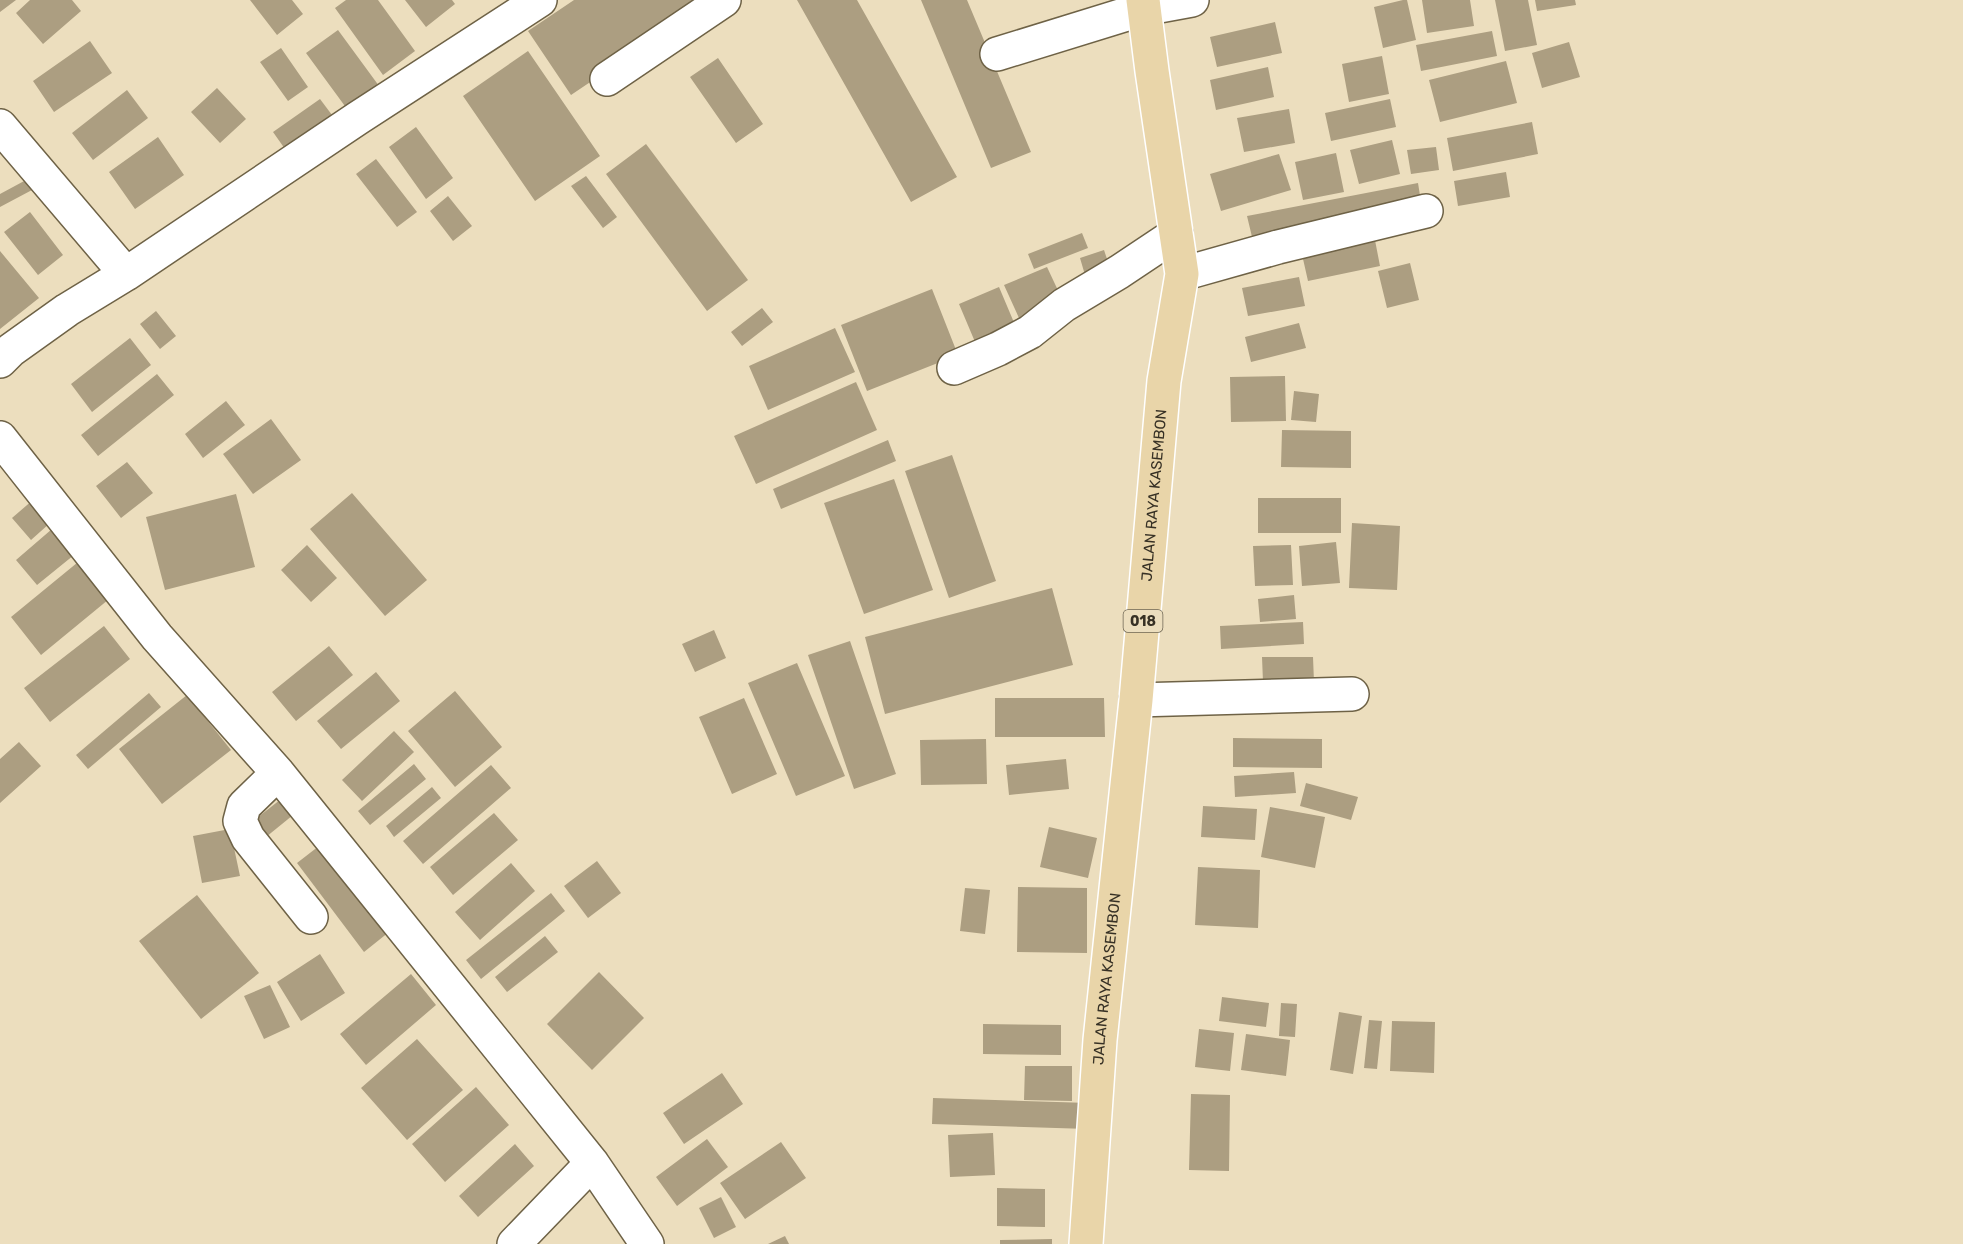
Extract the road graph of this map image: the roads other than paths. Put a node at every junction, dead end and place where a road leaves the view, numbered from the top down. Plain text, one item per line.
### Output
1 (540, 0) edge
2 (724, 0) edge
3 (1192, 0) edge
4 (1143, 4) edge
5 (997, 54) dead end
6 (607, 79) dead end
7 (0, 126) edge
8 (1426, 211) dead end
9 (1176, 234) junction
10 (126, 274) junction
11 (1182, 274) junction
12 (0, 361) edge
13 (954, 368) dead end
14 (0, 438) edge
15 (1353, 694) dead end
16 (1136, 700) junction
17 (278, 773) junction
18 (311, 917) dead end
19 (592, 1163) junction
20 (514, 1244) edge
21 (647, 1244) edge
22 (1086, 1244) edge

1 - 10 street
2 - 6 street
3 - 4 street
4 - 5 street
4 - 9 main road, JALAN RAYA KASEMBON / 018
7 - 10 street
8 - 11 street
9 - 11 main road, JALAN RAYA KASEMBON / 018
9 - 13 street
10 - 12 street
11 - 16 main road, JALAN RAYA KASEMBON / 018
14 - 17 street
15 - 16 street
16 - 22 main road, JALAN RAYA KASEMBON / 018
17 - 18 street
17 - 19 street
19 - 20 street
19 - 21 street

